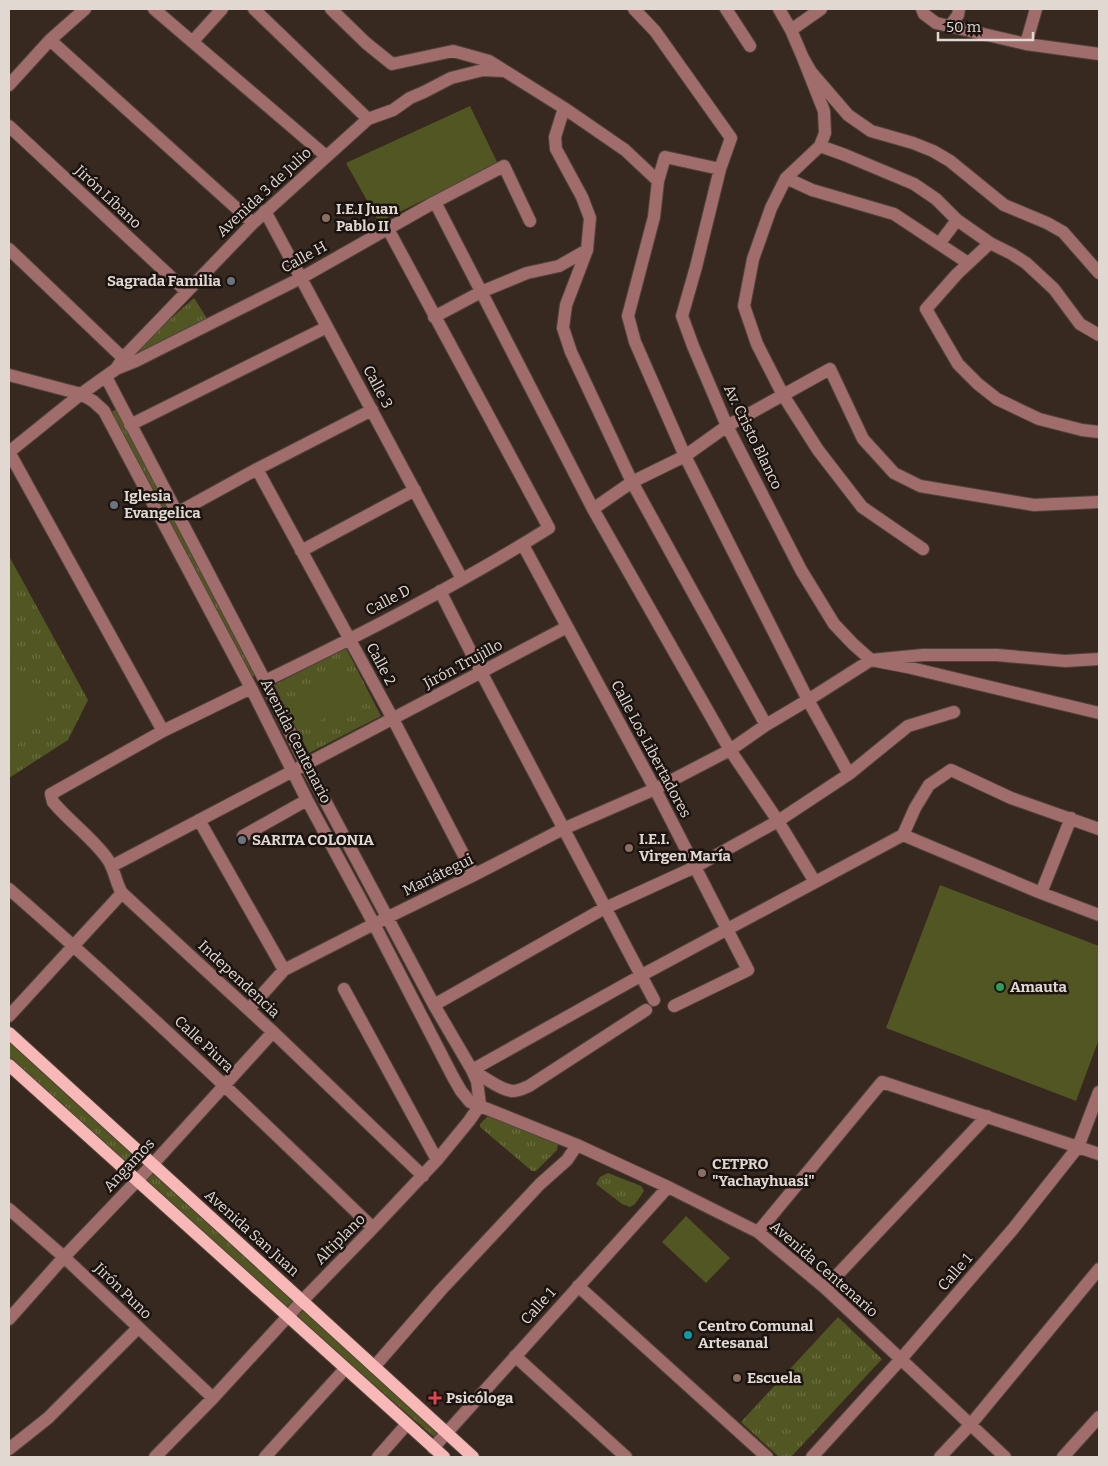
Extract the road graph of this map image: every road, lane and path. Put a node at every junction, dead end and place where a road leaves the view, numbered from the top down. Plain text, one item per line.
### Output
1 (85, 9) edge
2 (154, 9) edge
3 (222, 9) edge
4 (254, 9) edge
5 (331, 9) edge
6 (634, 9) edge
7 (726, 9) edge
8 (780, 9) edge
9 (821, 9) edge
10 (922, 9) edge
11 (959, 9) edge
12 (1036, 9) edge
13 (950, 26) junction
14 (791, 30) junction
15 (50, 40) junction
16 (193, 41) junction
17 (1026, 44) junction
18 (750, 46) dead end
19 (1099, 54) edge
20 (803, 58) junction
21 (505, 71) junction
22 (9, 85) edge
23 (564, 108) junction
24 (368, 118) junction
25 (9, 126) edge
26 (820, 146) junction
27 (326, 156) junction
28 (720, 169) junction
29 (786, 178) junction
30 (658, 181) junction
31 (435, 202) junction
32 (265, 212) junction
33 (957, 220) junction
34 (530, 221) dead end
35 (253, 223) junction
36 (388, 229) junction
37 (990, 243) junction
38 (938, 244) junction
39 (9, 249) edge
40 (587, 250) junction
41 (968, 263) junction
42 (1099, 273) edge
43 (301, 278) junction
44 (186, 292) junction
45 (481, 292) junction
46 (434, 317) junction
47 (327, 327) junction
48 (1099, 335) edge
49 (120, 364) junction
50 (9, 375) edge
51 (106, 378) junction
52 (81, 394) junction
53 (783, 395) junction
54 (372, 410) junction
55 (130, 425) junction
56 (727, 426) junction
57 (1099, 432) edge
58 (9, 452) edge
59 (685, 456) junction
60 (257, 469) junction
61 (632, 482) junction
62 (415, 490) junction
63 (1099, 502) edge
64 (593, 509) junction
65 (177, 513) junction
66 (523, 544) junction
67 (923, 549) dead end
68 (301, 551) junction
69 (462, 579) junction
70 (440, 591) junction
71 (568, 627) junction
72 (349, 639) junction
73 (1099, 658) edge
74 (871, 660) junction
75 (481, 672) junction
76 (265, 681) junction
77 (251, 688) junction
78 (808, 700) junction
79 (954, 712) dead end
80 (1099, 713) edge
81 (393, 719) junction
82 (766, 725) junction
83 (163, 731) junction
84 (730, 750) junction
85 (306, 765) junction
86 (293, 772) junction
87 (849, 774) junction
88 (655, 789) junction
89 (307, 800) junction
90 (1071, 818) junction
91 (199, 820) junction
92 (778, 821) junction
93 (564, 828) junction
94 (1099, 829) edge
95 (903, 835) junction
96 (243, 836) dead end
97 (112, 866) junction
98 (695, 867) junction
99 (474, 875) junction
100 (815, 882) junction
101 (9, 889) edge
102 (122, 893) junction
103 (1041, 893) junction
104 (606, 907) junction
105 (1099, 915) edge
106 (388, 918) junction
107 (374, 924) junction
108 (727, 929) junction
109 (74, 946) junction
110 (284, 970) junction
111 (642, 975) junction
112 (344, 989) dead end
113 (434, 1006) junction
114 (674, 1006) dead end
115 (249, 1009) junction
116 (9, 1016) edge
117 (273, 1032) junction
118 (9, 1033) edge
119 (9, 1065) edge
120 (472, 1070) junction
121 (225, 1085) junction
122 (1099, 1092) edge
123 (480, 1105) junction
124 (988, 1116) junction
125 (577, 1145) junction
126 (1078, 1147) junction
127 (1099, 1154) edge
128 (438, 1160) junction
129 (152, 1165) junction
130 (423, 1176) junction
131 (136, 1182) junction
132 (668, 1187) junction
133 (9, 1209) edge
134 (373, 1228) junction
135 (758, 1232) junction
136 (64, 1257) junction
137 (1099, 1269) edge
138 (578, 1286) junction
139 (824, 1288) junction
140 (302, 1301) junction
141 (287, 1317) junction
142 (9, 1319) edge
143 (138, 1328) junction
144 (515, 1356) junction
145 (901, 1359) junction
146 (374, 1367) junction
147 (346, 1369) junction
148 (212, 1398) junction
149 (1099, 1417) edge
150 (408, 1424) junction
151 (971, 1424) junction
152 (447, 1433) junction
153 (433, 1448) junction
154 (9, 1449) edge
155 (155, 1457) edge
156 (265, 1457) edge
157 (378, 1457) edge
158 (444, 1457) edge
159 (473, 1457) edge
160 (626, 1457) edge
161 (767, 1457) edge
162 (812, 1457) edge
163 (940, 1457) edge
164 (1005, 1457) edge
165 (1063, 1457) edge

1 - 15 street
2 - 16 street
3 - 16 street
4 - 24 street
5 - 21 street
6 - 28 street, Av. Cristo Blanco
7 - 18 street
8 - 14 street
9 - 14 street
10 - 13 street
11 - 13 street
12 - 17 street
13 - 17 street
14 - 20 street
15 - 22 street
15 - 35 street
16 - 27 street
17 - 19 street
20 - 26 street
20 - 42 street
21 - 23 street
21 - 24 street, Avenida 3 de Julio
23 - 30 street
23 - 40 street
24 - 27 street, Avenida 3 de Julio
25 - 44 street, Jirón Líbano
26 - 29 street
26 - 33 street
27 - 32 street, Avenida 3 de Julio
28 - 30 street
28 - 56 street, Av. Cristo Blanco
29 - 38 street
29 - 53 street
30 - 59 street
31 - 34 street, Calle H
31 - 36 street, Calle H
31 - 45 street
32 - 35 street, Avenida 3 de Julio
32 - 43 street, Calle 3
33 - 37 street
33 - 38 street
35 - 44 street, Avenida 3 de Julio
36 - 43 street, Calle H
36 - 46 street
37 - 41 street
37 - 48 street
38 - 41 street
39 - 49 street
40 - 45 street
40 - 61 street
41 - 57 street
43 - 47 street, Calle 3
43 - 49 street, Calle H
44 - 49 street, Avenida 3 de Julio
45 - 46 street
45 - 64 street
46 - 66 street, Calle D
47 - 54 street, Calle 3
47 - 55 street
49 - 51 street, Avenida 3 de Julio
50 - 52 street
51 - 52 street, Avenida 3 de Julio
51 - 55 street, Avenida Centenario
52 - 58 street, Avenida 3 de Julio
52 - 77 street, Avenida Centenario
53 - 56 street
53 - 63 street
53 - 67 street
54 - 60 street
54 - 62 street, Calle 3
55 - 65 street, Avenida Centenario
56 - 59 street
56 - 74 street, Av. Cristo Blanco
58 - 83 street
59 - 61 street
59 - 78 street
60 - 65 street
60 - 68 street, Calle 2
61 - 64 street
61 - 82 street
62 - 68 street
62 - 69 street, Calle 3
64 - 84 street
65 - 76 street, Avenida Centenario
66 - 69 street, Calle D
66 - 71 street, Calle Los Libertadores
68 - 72 street, Calle 2
69 - 70 street, Calle D
70 - 72 street, Calle D
70 - 75 street
71 - 75 street, Jirón Trujillo
71 - 88 street, Calle Los Libertadores
72 - 76 street, Calle D
72 - 81 street, Calle 2
73 - 74 street
74 - 78 street, Mariátegui
74 - 80 street
75 - 81 street, Jirón Trujillo
75 - 93 street
76 - 85 street, Avenida Centenario
77 - 83 street
77 - 86 street, Avenida Centenario
78 - 82 street, Mariátegui
78 - 87 street
79 - 87 street
81 - 85 street, Jirón Trujillo
81 - 99 street, Calle 2
82 - 84 street, Mariátegui
83 - 97 street, Independencia
84 - 88 street, Mariátegui
84 - 92 street
85 - 86 street, Jirón Trujillo
85 - 106 street, Avenida Centenario
86 - 89 street, Avenida Centenario
86 - 91 street, Jirón Trujillo
87 - 92 street
88 - 93 street, Mariátegui
88 - 98 street, Calle Los Libertadores
89 - 96 street
89 - 107 street, Avenida Centenario
90 - 94 street
90 - 95 street
90 - 103 street
91 - 97 street, Jirón Trujillo
91 - 110 street
92 - 98 street
92 - 100 street
93 - 99 street, Mariátegui
93 - 104 street
95 - 100 street
95 - 103 street
97 - 102 street, Independencia
98 - 104 street
98 - 108 street, Calle Los Libertadores
99 - 106 street, Mariátegui
100 - 108 street
101 - 109 street, Calle Piura
102 - 109 street
102 - 115 street, Independencia
103 - 105 street
104 - 111 street
104 - 113 street
106 - 107 street, Mariátegui
106 - 113 street, Avenida Centenario
107 - 110 street, Mariátegui
107 - 123 street, Avenida Centenario
108 - 111 street
108 - 114 street, Calle Los Libertadores
109 - 116 street
109 - 121 street, Calle Piura
110 - 115 street, Mariátegui
111 - 120 street
111 - 120 street
112 - 128 street
113 - 120 street, Avenida Centenario
115 - 117 street, Independencia
117 - 121 street, Angamos
117 - 130 street, Independencia
118 - 129 main road, Avenida San Juan
119 - 131 main road
120 - 123 street, Avenida Centenario
121 - 129 street, Angamos
121 - 134 street, Calle Piura
122 - 126 street, Calle 1
123 - 125 street, Avenida Centenario
123 - 128 street, Altiplano
124 - 126 street
124 - 135 street
124 - 139 street
125 - 132 street, Avenida Centenario
125 - 146 street
126 - 127 street
126 - 145 street, Calle 1
128 - 130 street, Altiplano
129 - 131 street, Angamos
129 - 140 main road, Avenida San Juan
130 - 134 street, Altiplano
131 - 136 street, Angamos
131 - 141 main road
132 - 135 street, Avenida Centenario
132 - 138 street, Calle 1
133 - 136 street, Jirón Puno
134 - 140 street, Altiplano
135 - 139 street, Avenida Centenario
136 - 142 street, Angamos
136 - 143 street, Jirón Puno
137 - 151 street
138 - 144 street, Calle 1
138 - 161 street
139 - 145 street, Avenida Centenario
140 - 141 street, Altiplano
140 - 146 main road, Avenida San Juan
141 - 147 main road
141 - 148 street, Altiplano
143 - 148 street, Jirón Puno
143 - 154 street
144 - 152 street, Calle 1
144 - 160 street
145 - 151 street, Avenida Centenario
145 - 162 street, Calle 1
146 - 152 main road, Avenida San Juan
147 - 150 main road
147 - 156 street
148 - 155 street, Altiplano
149 - 165 street
150 - 153 main road
150 - 157 street
151 - 163 street
151 - 164 street, Avenida Centenario
152 - 153 street, Calle 1
152 - 159 main road, Avenida San Juan
153 - 158 main road

